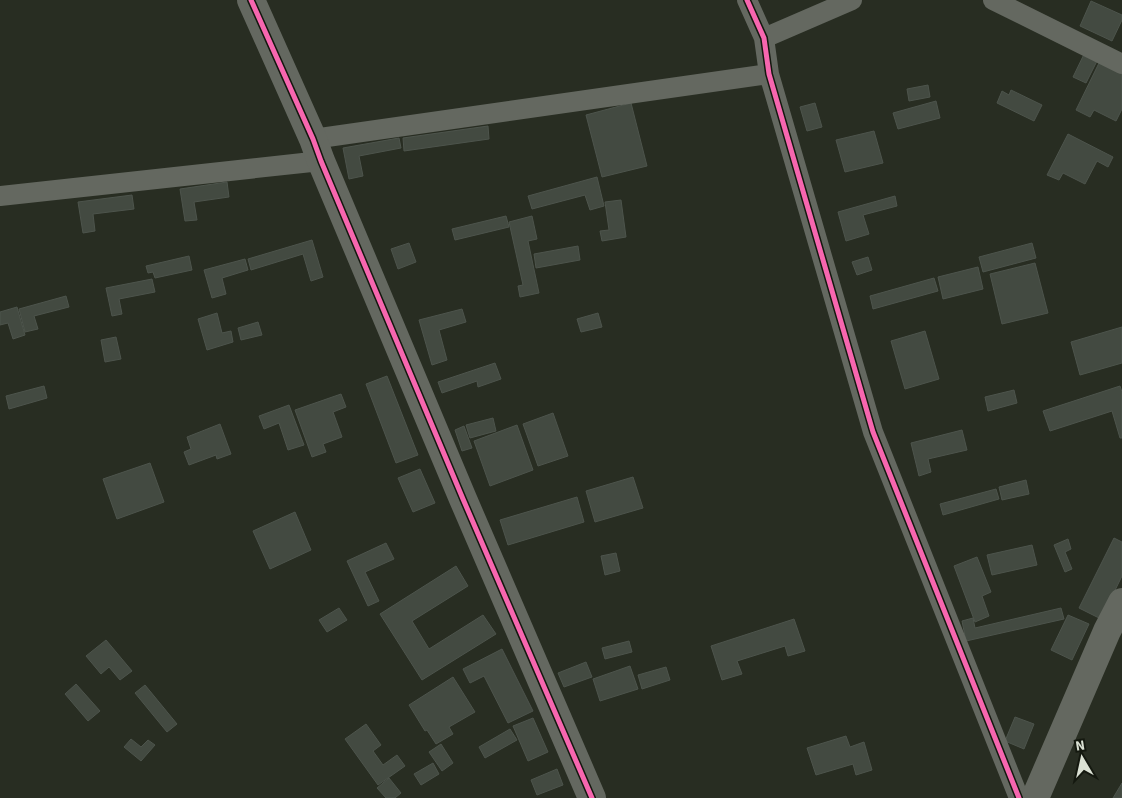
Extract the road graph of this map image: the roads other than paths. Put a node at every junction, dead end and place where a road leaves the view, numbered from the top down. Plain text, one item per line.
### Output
1 (250, 0) edge
2 (747, 0) edge
3 (852, 0) edge
4 (994, 0) edge
5 (764, 38) junction
6 (1122, 64) edge
7 (768, 74) junction
8 (317, 150) junction
9 (0, 196) edge
10 (1122, 602) edge
11 (592, 798) edge
12 (1019, 798) edge
13 (1035, 798) edge

1 - 8 street
2 - 5 street
3 - 5 street
4 - 6 street
5 - 7 street
7 - 8 street
7 - 12 street
8 - 9 street
8 - 11 street
10 - 13 street

